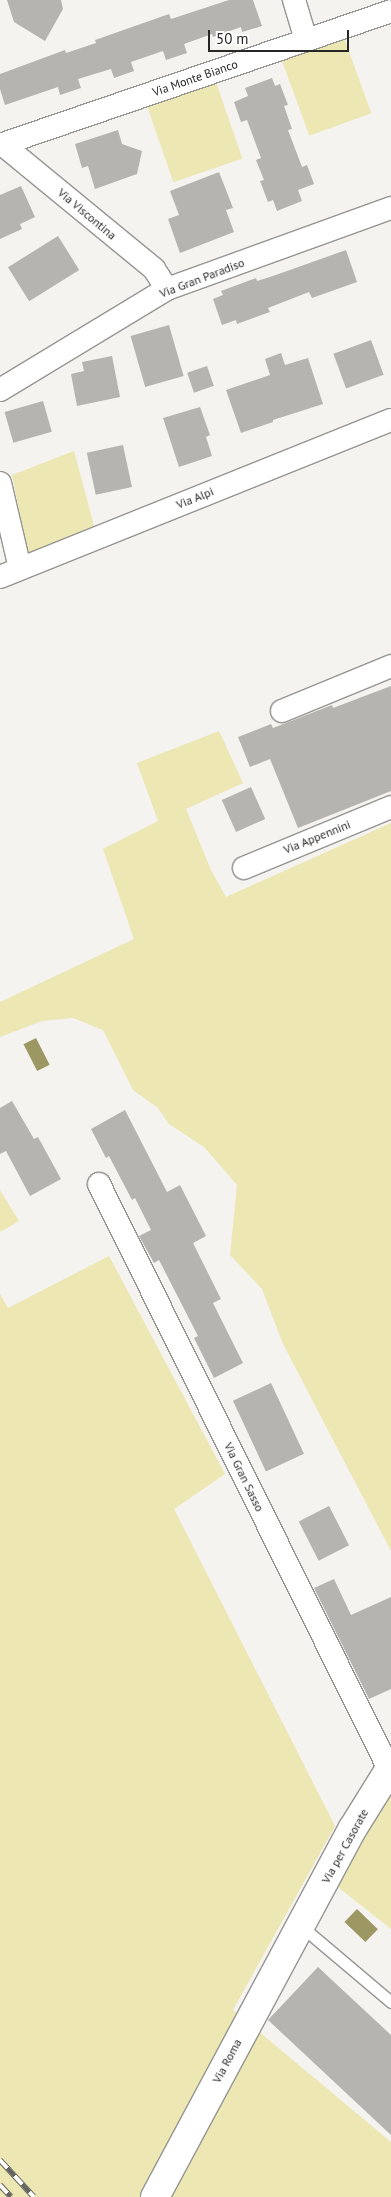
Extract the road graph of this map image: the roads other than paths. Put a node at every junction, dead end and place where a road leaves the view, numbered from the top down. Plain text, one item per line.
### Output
1 (294, 0) edge
2 (391, 11) edge
3 (306, 40) junction
4 (1, 144) edge
5 (391, 208) edge
6 (167, 289) junction
7 (0, 390) edge
8 (391, 420) edge
9 (0, 483) edge
10 (20, 568) junction
11 (0, 577) edge
12 (391, 666) edge
13 (282, 711) dead end
14 (391, 807) edge
15 (244, 868) dead end
16 (99, 1184) dead end
17 (390, 1768) edge
18 (301, 1926) junction
19 (391, 2002) edge
20 (155, 2197) edge

1 - 3 street
2 - 3 street, Via Monte Bianco
3 - 4 street, Via Monte Bianco
4 - 6 street, Via Viscontina
5 - 6 street, Via Gran Paradiso
6 - 7 street, Via Gran Paradiso
8 - 10 street, Via Alpi
9 - 10 street
10 - 11 street, Via Alpi
12 - 13 street
14 - 15 street, Via Appennini
16 - 17 street, Via Gran Sasso
17 - 18 street, Via per Casorate
18 - 19 lane
18 - 20 street, Via Roma

